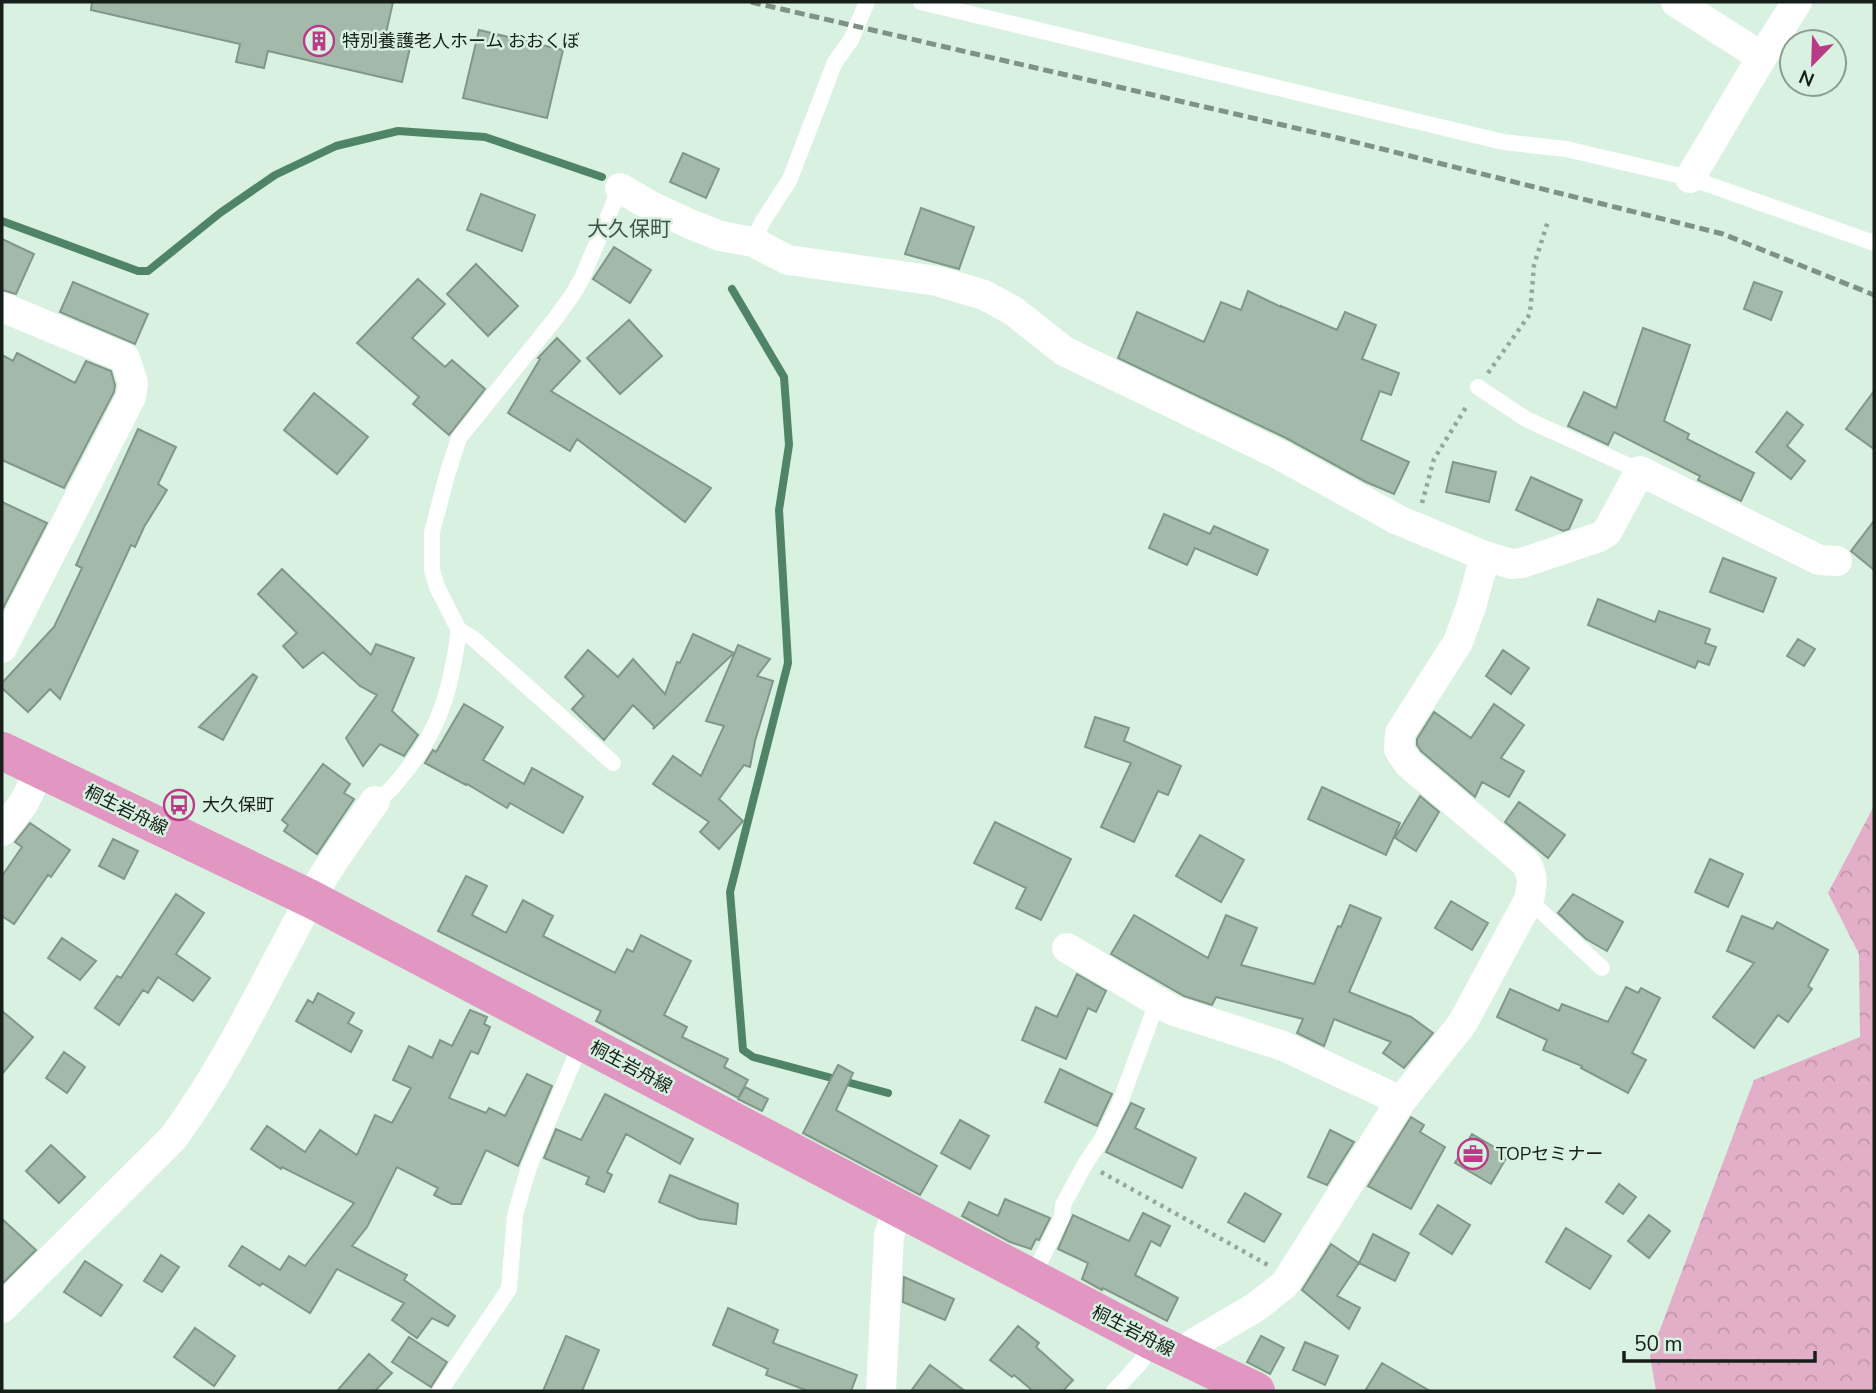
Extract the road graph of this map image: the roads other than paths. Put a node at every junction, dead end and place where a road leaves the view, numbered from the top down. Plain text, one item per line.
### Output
1 (867, 2) edge
2 (921, 2) edge
3 (1676, 2) edge
4 (1797, 2) edge
5 (1762, 57) junction
6 (1690, 178) junction
7 (620, 188) joint
8 (753, 242) junction
9 (1874, 243) edge
10 (2, 307) edge
11 (1478, 387) dead end
12 (1640, 471) junction
13 (1485, 556) junction
14 (1837, 561) dead end
15 (459, 630) junction
16 (2, 648) edge
17 (2, 751) edge
18 (613, 763) dead end
19 (41, 769) junction
20 (375, 801) joint
21 (2, 831) edge
22 (311, 900) junction
23 (1528, 900) junction
24 (1067, 948) dead end
25 (1602, 968) dead end
26 (1157, 1003) junction
27 (582, 1041) junction
28 (1401, 1101) junction
29 (899, 1207) junction
30 (1032, 1278) junction
31 (2, 1308) edge
32 (1167, 1348) junction
33 (440, 1391) edge
34 (881, 1391) edge
35 (1114, 1391) edge
36 (1256, 1391) edge

1 - 8 lane
2 - 6 lane
3 - 5 street
4 - 5 street
5 - 6 street
6 - 9 lane
7 - 8 street
7 - 15 lane
8 - 13 street
10 - 16 street
11 - 12 lane
12 - 13 street
12 - 14 street
13 - 23 street
15 - 18 lane
15 - 20 lane
17 - 19 main road, 桐生岩舟線
19 - 21 street
19 - 22 main road, 桐生岩舟線
20 - 22 street
22 - 27 main road, 桐生岩舟線
22 - 31 street
23 - 25 lane
23 - 28 street
24 - 26 street
26 - 28 street
26 - 30 lane
27 - 29 main road, 桐生岩舟線
27 - 33 lane
28 - 32 street
29 - 30 main road, 桐生岩舟線
29 - 34 street
30 - 32 main road, 桐生岩舟線
32 - 35 lane
32 - 36 main road, 桐生岩舟線

